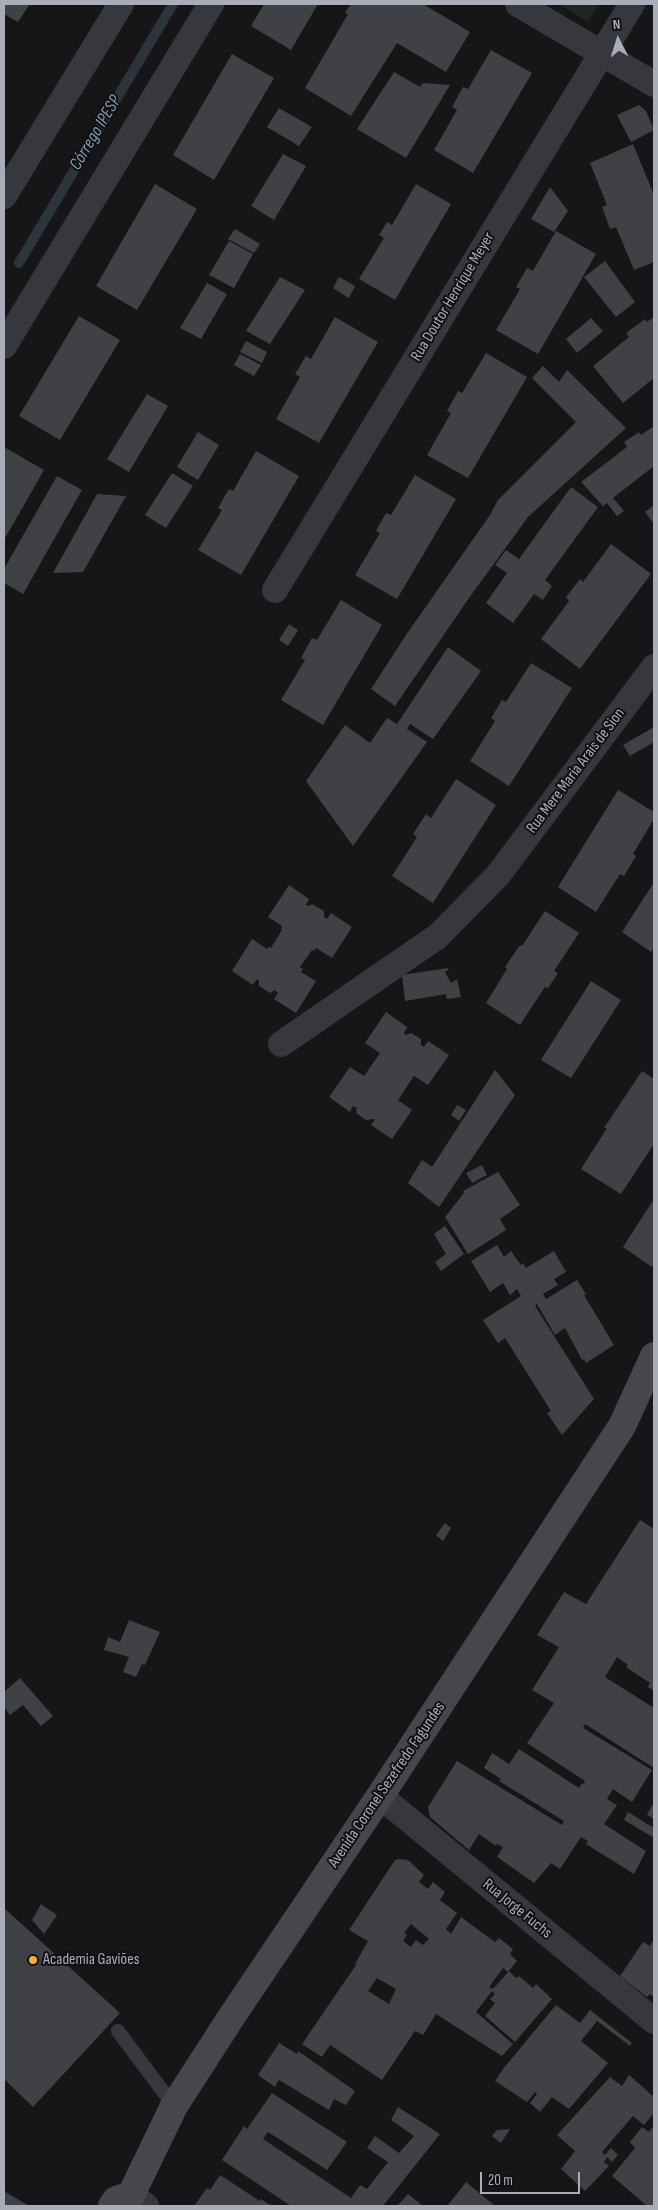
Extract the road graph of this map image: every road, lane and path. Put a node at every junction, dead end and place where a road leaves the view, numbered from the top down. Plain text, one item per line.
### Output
1 (121, 4) edge
2 (211, 4) edge
3 (518, 4) edge
4 (632, 4) edge
5 (601, 52) junction
6 (654, 84) edge
7 (4, 196) edge
8 (4, 346) edge
9 (275, 590) dead end
10 (654, 667) edge
11 (281, 1044) dead end
12 (654, 1356) edge
13 (654, 1377) edge
14 (622, 1426) junction
15 (380, 1796) junction
16 (654, 2021) edge
17 (118, 2031) dead end
18 (174, 2106) junction
19 (130, 2203) edge

1 - 7 street
2 - 8 street
3 - 5 street
4 - 5 street, Rua Doutor Henrique Meyer
5 - 6 street
5 - 9 street, Rua Doutor Henrique Meyer
10 - 11 street, Rua Mere Maria Arais de Sion
12 - 14 main road, Avenida Coronel Sezefredo Fagundes
13 - 14 main road
14 - 15 main road, Avenida Coronel Sezefredo Fagundes
15 - 16 street, Rua Jorge Fuchs
15 - 18 main road, Avenida Coronel Sezefredo Fagundes
17 - 18 lane
18 - 19 main road, Avenida Coronel Sezefredo Fagundes

